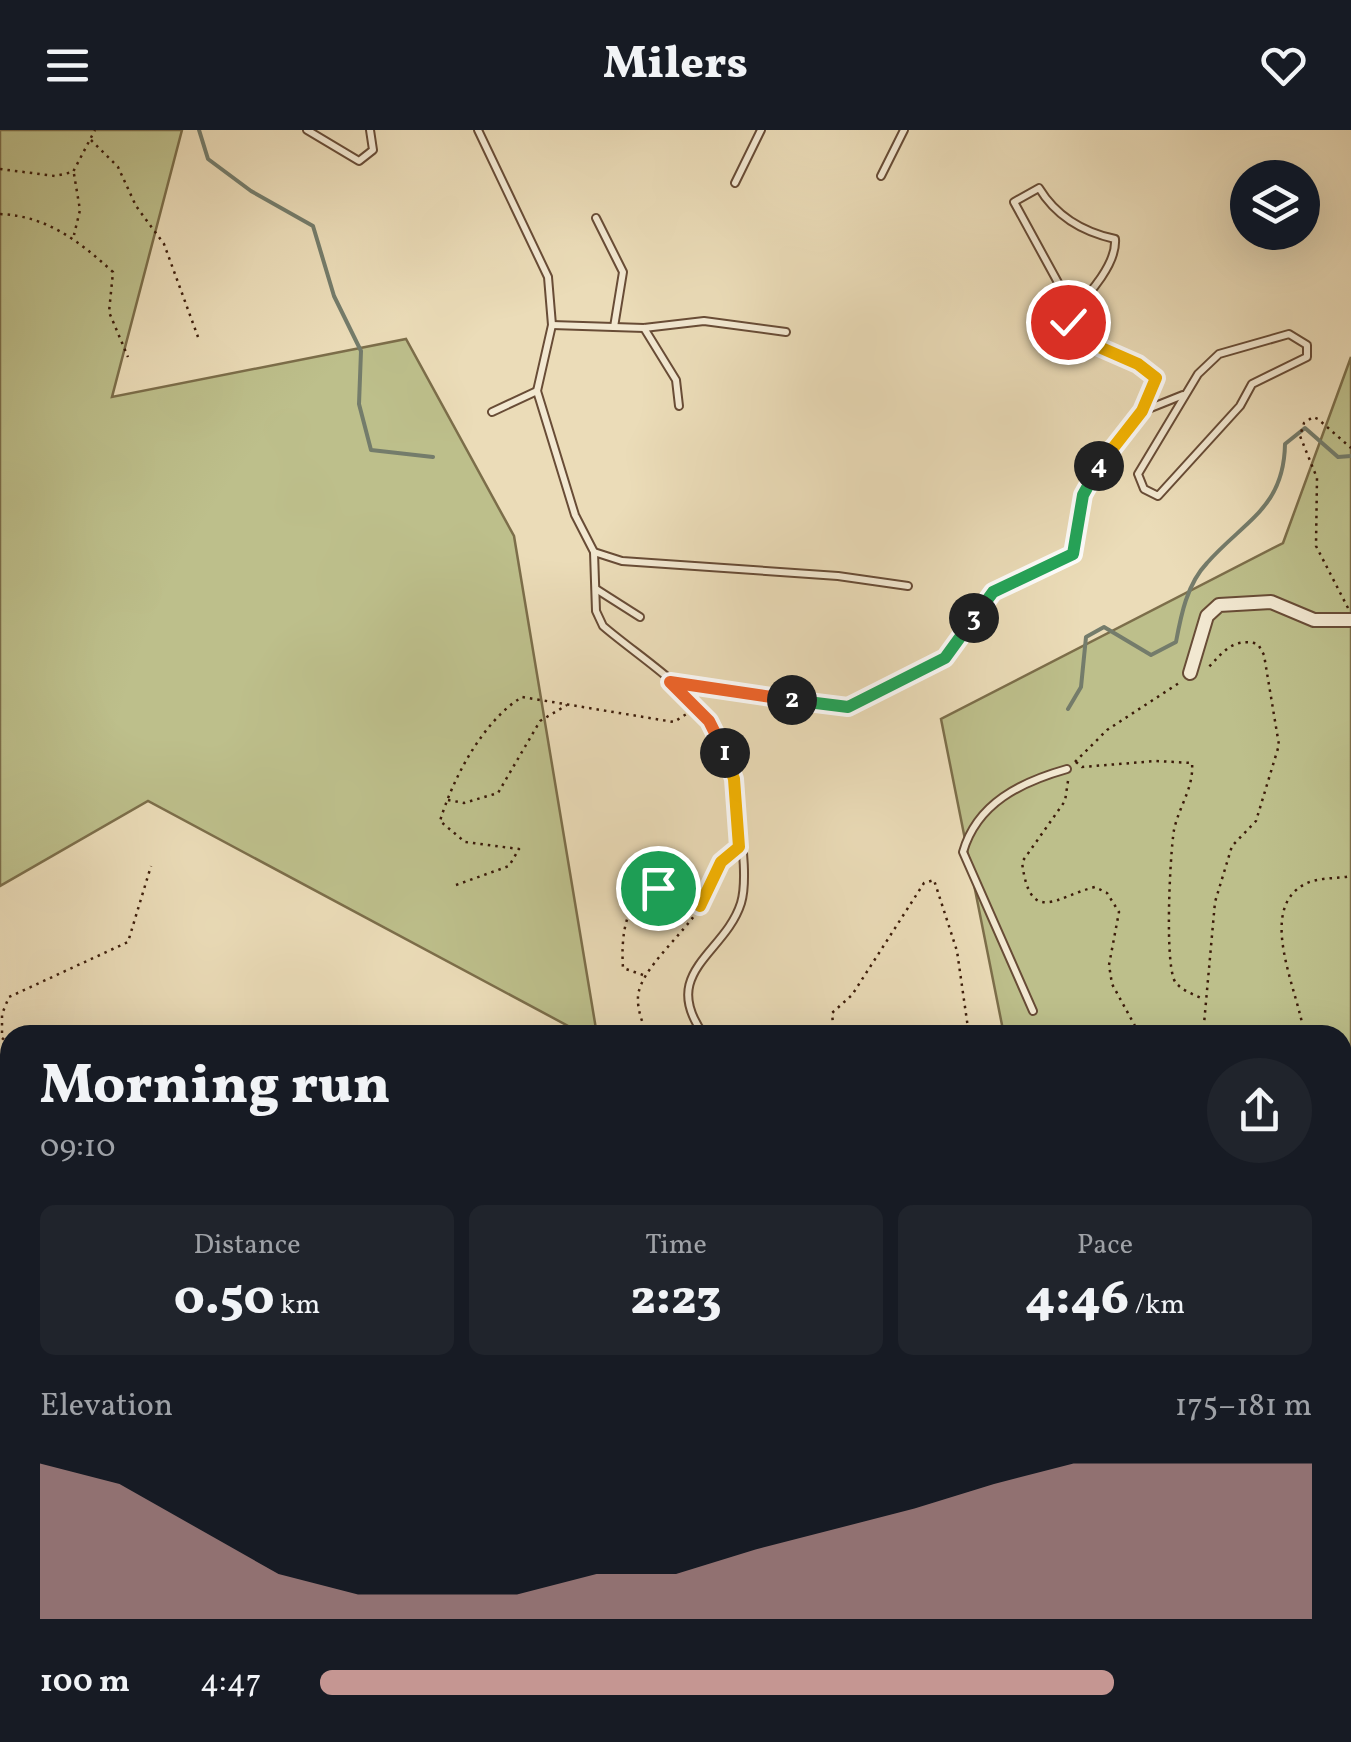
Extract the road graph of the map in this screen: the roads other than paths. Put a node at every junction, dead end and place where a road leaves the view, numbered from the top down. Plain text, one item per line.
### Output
1 (308, 130) edge
2 (370, 130) edge
3 (478, 130) edge
4 (761, 130) edge
5 (904, 130) edge
6 (881, 176) dead end
7 (735, 183) dead end
8 (596, 218) dead end
9 (1073, 310) junction
10 (552, 324) junction
11 (614, 327) junction
12 (644, 328) junction
13 (786, 332) dead end
14 (537, 391) junction
15 (1185, 394) junction
16 (679, 406) dead end
17 (1142, 411) junction
18 (492, 412) dead end
19 (594, 552) junction
20 (908, 586) dead end
21 (595, 589) junction
22 (640, 617) dead end
23 (1351, 618) edge
24 (1190, 674) road end
25 (670, 682) junction
26 (1067, 769) road end
27 (1032, 1011) dead end
28 (697, 1025) edge

1 - 2 lane
3 - 10 lane
4 - 7 lane
5 - 6 lane
8 - 11 lane
9 - 9 lane
9 - 17 lane
10 - 11 lane
10 - 14 lane
11 - 12 lane
12 - 13 lane
12 - 16 lane
14 - 18 lane
14 - 19 lane
15 - 15 lane
15 - 17 lane
17 - 25 lane
19 - 20 lane
19 - 21 lane
21 - 22 lane
21 - 25 lane
23 - 24 street
25 - 28 lane
26 - 27 lane

